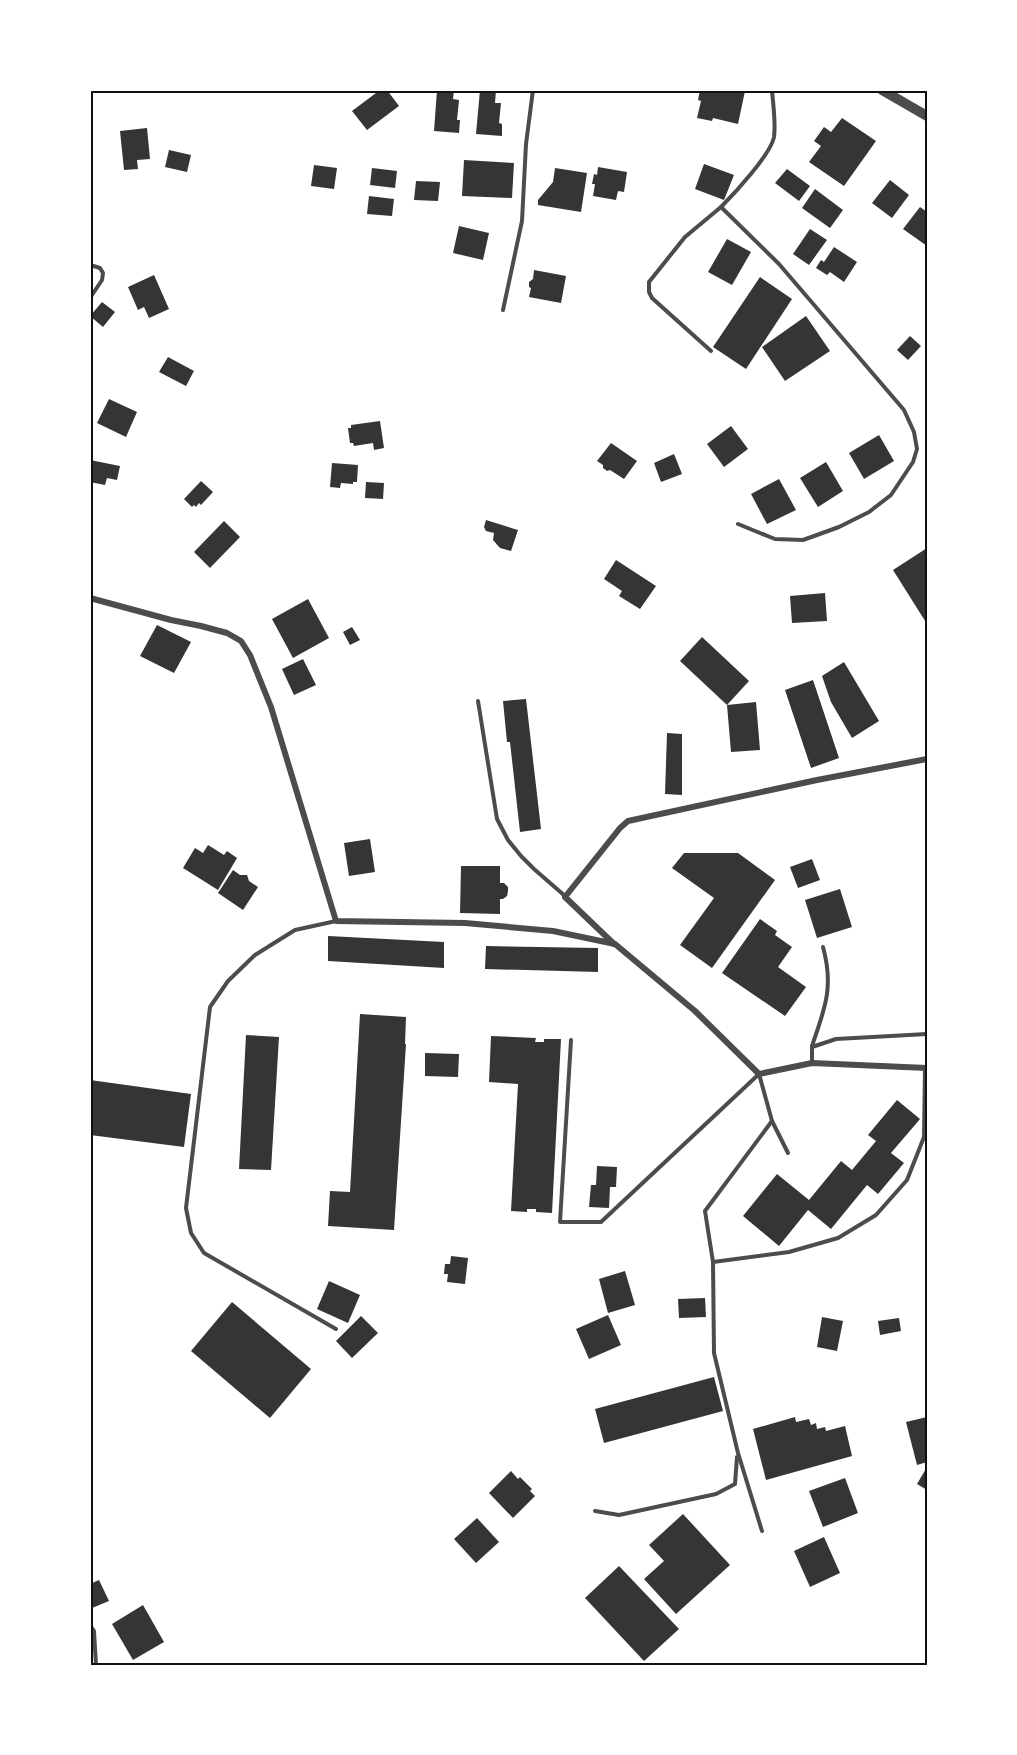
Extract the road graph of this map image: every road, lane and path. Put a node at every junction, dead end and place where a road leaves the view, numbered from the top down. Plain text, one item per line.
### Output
1 (533, 90) edge
2 (772, 90) edge
3 (882, 90) edge
4 (927, 116) edge
5 (721, 207) junction
6 (90, 265) edge
7 (90, 298) edge
8 (503, 310) dead end
9 (711, 351) dead end
10 (738, 524) dead end
11 (90, 598) edge
12 (478, 701) dead end
13 (927, 759) edge
14 (565, 897) junction
15 (336, 921) junction
16 (615, 944) junction
17 (823, 947) dead end
18 (927, 1034) edge
19 (571, 1040) dead end
20 (812, 1047) junction
21 (812, 1063) junction
22 (926, 1068) edge
23 (759, 1074) junction
24 (771, 1121) junction
25 (788, 1153) dead end
26 (714, 1262) junction
27 (336, 1329) dead end
28 (738, 1453) junction
29 (595, 1511) dead end
30 (762, 1531) dead end
31 (90, 1625) edge
32 (96, 1665) edge

1 - 8 lane
2 - 5 lane
3 - 4 street
5 - 9 lane
5 - 10 lane
6 - 7 lane
11 - 15 street
12 - 14 lane
13 - 14 street
14 - 16 street
15 - 16 street
15 - 27 lane
16 - 23 street
17 - 20 lane
18 - 20 lane
19 - 23 lane
20 - 21 lane
21 - 22 street
21 - 23 street
22 - 26 lane
23 - 24 lane
24 - 25 lane
24 - 26 lane
26 - 28 lane
28 - 29 lane
28 - 30 lane
31 - 32 lane

